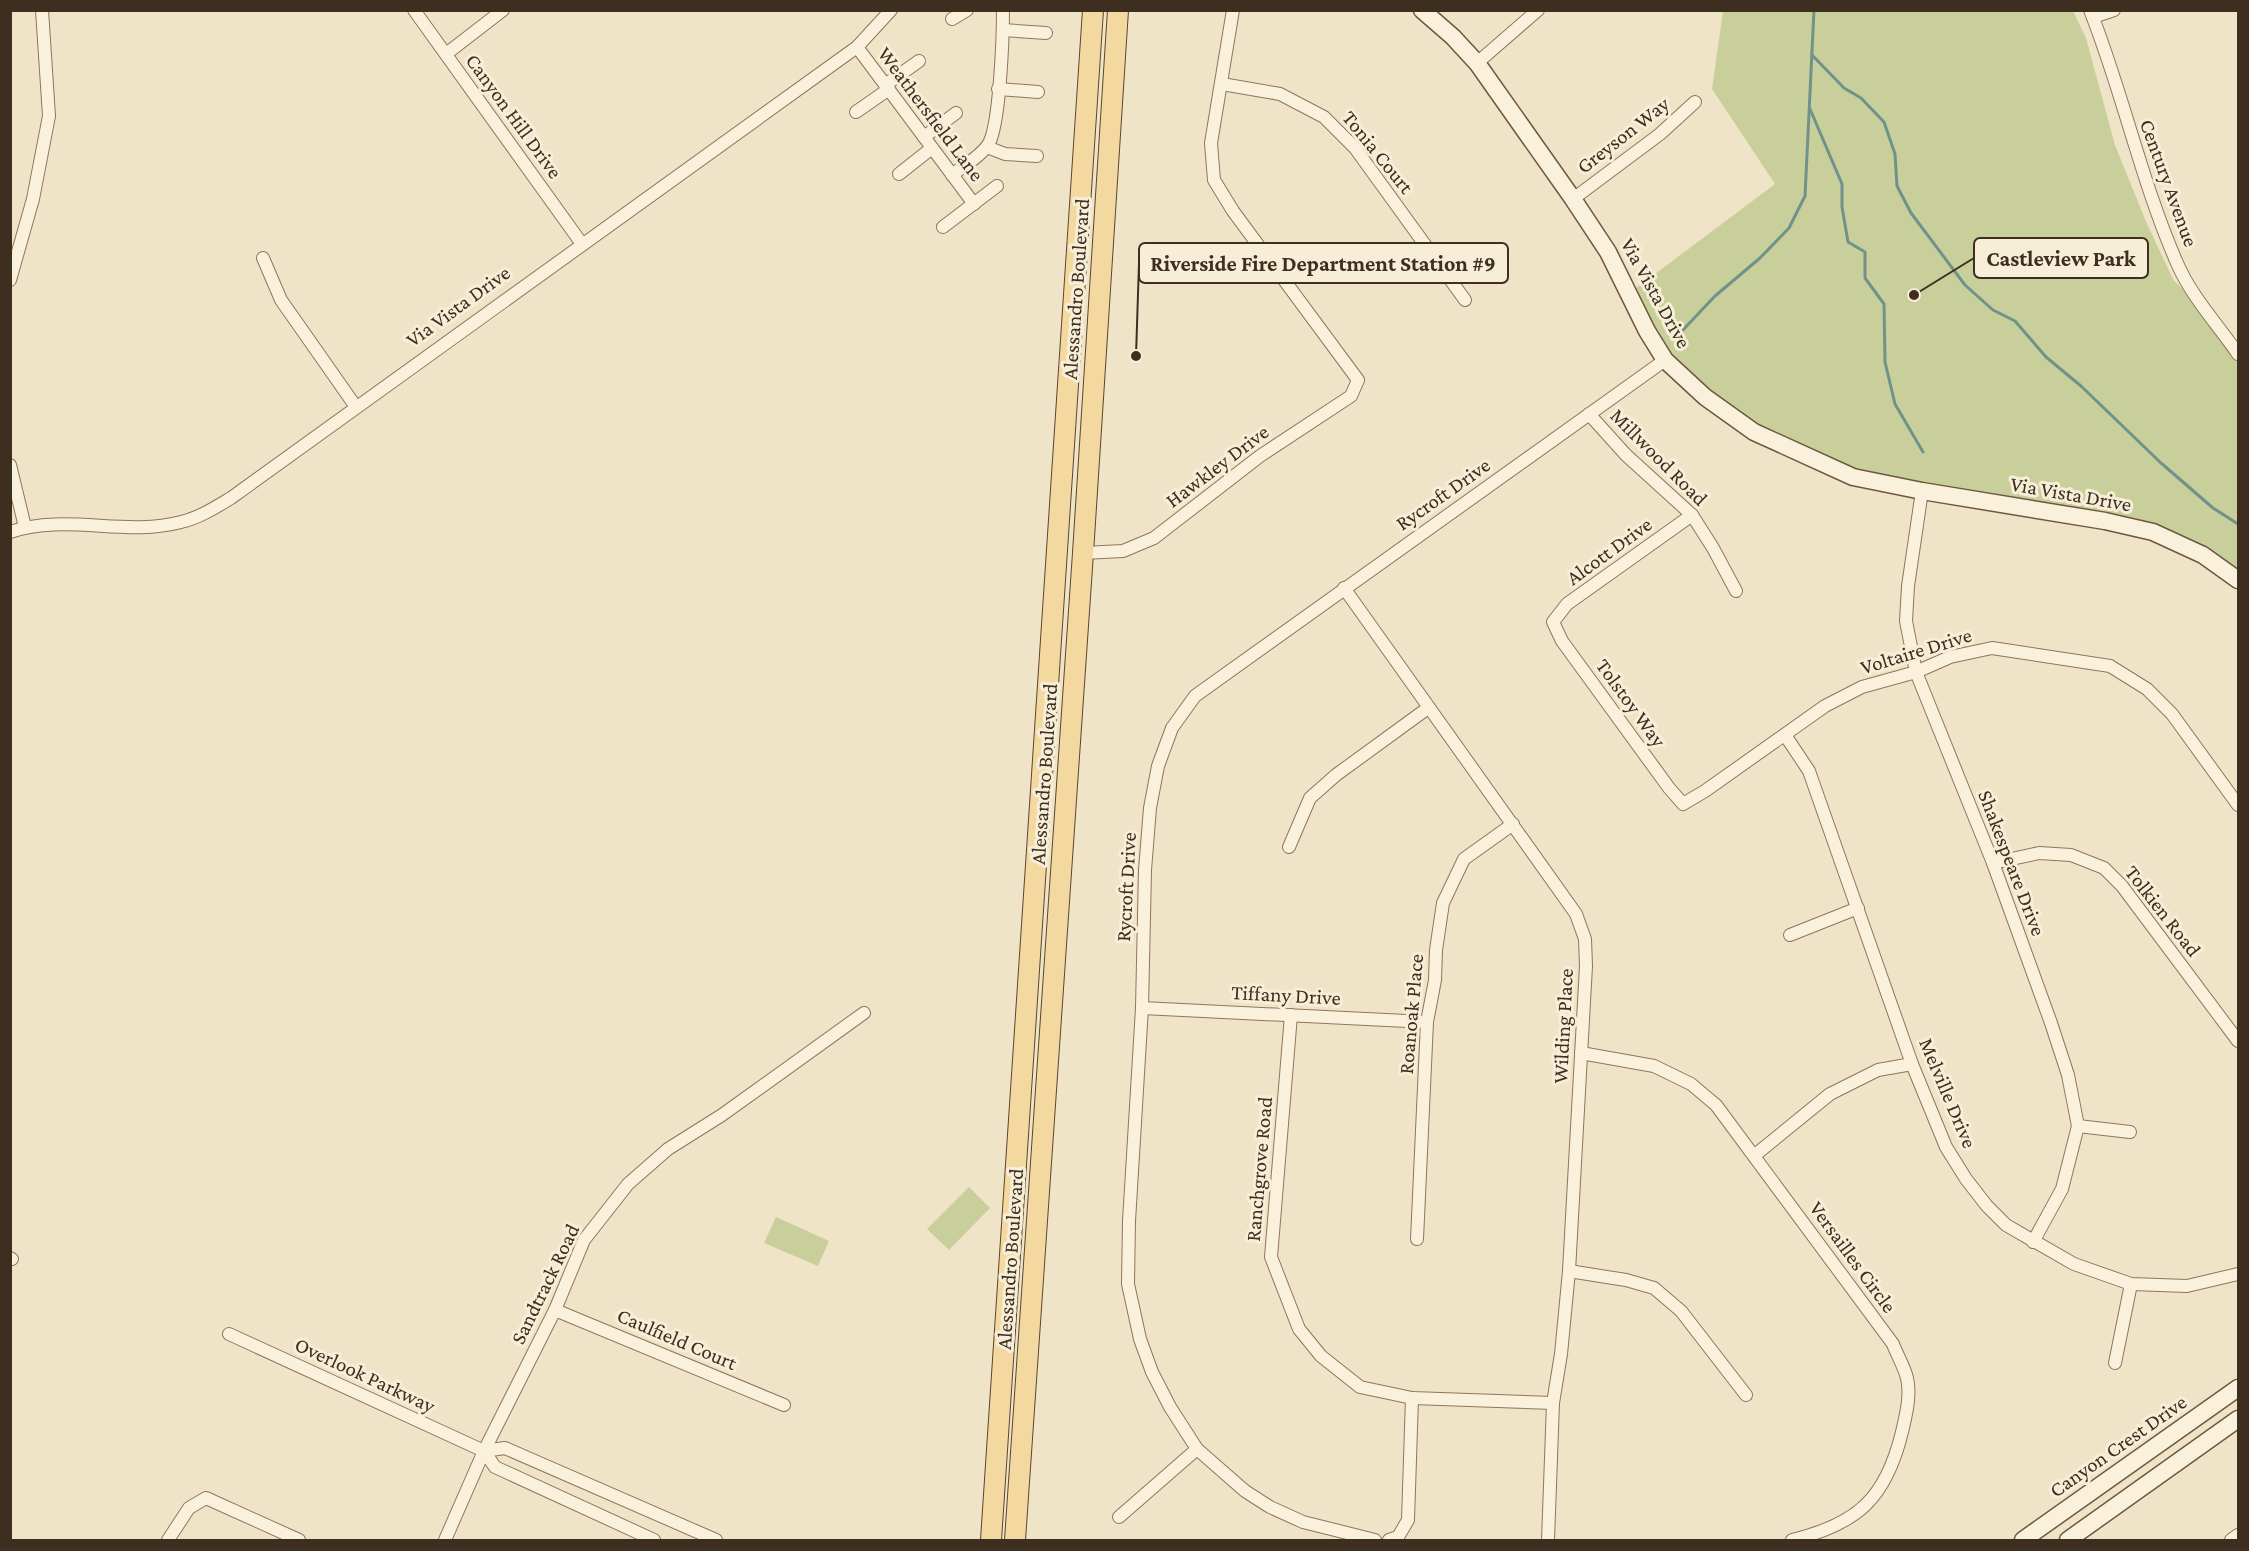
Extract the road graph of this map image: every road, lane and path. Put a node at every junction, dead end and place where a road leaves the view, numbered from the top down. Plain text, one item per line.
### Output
1 (42, 10) edge
2 (414, 10) edge
3 (503, 10) edge
4 (891, 10) edge
5 (967, 10) edge
6 (1003, 10) edge
7 (1093, 10) edge
8 (1118, 10) edge
9 (1233, 10) edge
10 (1422, 10) edge
11 (1538, 10) edge
12 (2114, 10) edge
13 (2091, 14) edge
14 (952, 19) dead end
15 (1003, 30) junction
16 (1047, 33) dead end
17 (858, 47) junction
18 (446, 54) junction
19 (919, 61) dead end
20 (1477, 63) junction
21 (1222, 84) junction
22 (887, 87) junction
23 (998, 89) junction
24 (1038, 92) dead end
25 (1695, 102) dead end
26 (856, 112) dead end
27 (956, 113) dead end
28 (924, 137) junction
29 (987, 147) junction
30 (932, 148) junction
31 (1037, 156) dead end
32 (899, 174) dead end
33 (952, 175) junction
34 (998, 186) dead end
35 (1573, 199) junction
36 (974, 204) junction
37 (943, 227) dead end
38 (582, 244) junction
39 (263, 258) dead end
40 (10, 280) edge
41 (1465, 300) dead end
42 (2238, 354) edge
43 (1665, 360) junction
44 (356, 407) junction
45 (1589, 414) junction
46 (10, 465) edge
47 (1922, 492) junction
48 (1692, 515) junction
49 (25, 527) junction
50 (10, 532) edge
51 (1083, 553) junction
52 (2238, 580) edge
53 (1344, 588) junction
54 (1736, 591) dead end
55 (1552, 622) joint
56 (1916, 672) junction
57 (1428, 708) junction
58 (1785, 735) junction
59 (1683, 804) joint
60 (2238, 805) edge
61 (1514, 824) junction
62 (1289, 847) dead end
63 (1994, 863) junction
64 (1858, 908) junction
65 (1790, 935) dead end
66 (1142, 1008) junction
67 (864, 1013) dead end
68 (1291, 1015) junction
69 (1428, 1023) junction
70 (2238, 1041) edge
71 (1581, 1053) junction
72 (1912, 1064) junction
73 (2078, 1126) junction
74 (2130, 1131) dead end
75 (1755, 1155) junction
76 (1417, 1239) dead end
77 (2033, 1242) junction
78 (1569, 1271) junction
79 (2238, 1274) edge
80 (2131, 1284) junction
81 (555, 1310) junction
82 (230, 1334) dead end
83 (2115, 1364) dead end
84 (2238, 1389) edge
85 (1746, 1395) dead end
86 (1412, 1398) junction
87 (1553, 1403) junction
88 (784, 1405) dead end
89 (2238, 1419) edge
90 (1197, 1449) junction
91 (484, 1451) junction
92 (1119, 1517) dead end
93 (2238, 1535) edge
94 (1394, 1539) edge
95 (2029, 1539) edge
96 (168, 1540) edge
97 (299, 1540) edge
98 (445, 1540) edge
99 (654, 1540) edge
100 (716, 1540) edge
101 (992, 1540) edge
102 (1015, 1540) edge
103 (1375, 1540) edge
104 (1548, 1540) edge
105 (1792, 1540) edge
106 (2068, 1540) edge
107 (2231, 1540) edge

1 - 40 street
2 - 18 street, Canyon Hill Drive
3 - 18 street
4 - 17 street, Via Vista Drive
5 - 14 street
6 - 15 street
7 - 101 main road, Alessandro Boulevard
8 - 51 main road, Alessandro Boulevard
9 - 21 street
10 - 20 street, Via Vista Drive
11 - 20 street
12 - 13 street
13 - 42 street, Century Avenue
15 - 16 street
15 - 23 street
17 - 22 street, Weathersfield Lane
17 - 38 street, Via Vista Drive
18 - 38 street, Canyon Hill Drive
19 - 22 street
20 - 35 street, Via Vista Drive
21 - 41 street, Tonia Court
21 - 51 street, Hawkley Drive
22 - 26 street
22 - 28 street, Weathersfield Lane
23 - 24 street
23 - 29 street
25 - 35 street, Greyson Way
27 - 28 street
28 - 30 street, Weathersfield Lane
29 - 31 street
29 - 33 street
30 - 32 street
30 - 33 street, Weathersfield Lane
33 - 36 street, Weathersfield Lane
34 - 36 street
35 - 43 street, Via Vista Drive
36 - 37 street
38 - 44 street, Via Vista Drive
39 - 44 street
43 - 45 street, Rycroft Drive
43 - 47 street, Via Vista Drive
44 - 49 street, Via Vista Drive
45 - 48 street, Millwood Road
45 - 53 street, Rycroft Drive
46 - 49 street
47 - 52 street, Via Vista Drive
47 - 56 street, Shakespeare Drive
48 - 54 street, Millwood Road
48 - 55 street, Alcott Drive
49 - 50 street, Via Vista Drive
51 - 102 main road, Alessandro Boulevard
53 - 57 street, Wilding Place
53 - 66 street, Rycroft Drive
55 - 59 street, Tolstoy Way
56 - 58 street, Voltaire Drive
56 - 60 street, Voltaire Drive
56 - 63 street, Shakespeare Drive
57 - 61 street, Wilding Place
57 - 62 street
58 - 59 street, Voltaire Drive
58 - 64 street, Melville Drive
61 - 69 street, Roanoak Place
61 - 71 street, Wilding Place
63 - 70 street, Tolkien Road
63 - 73 street, Shakespeare Drive
64 - 65 street
64 - 72 street, Melville Drive
66 - 68 street, Tiffany Drive
66 - 90 street, Rycroft Drive
67 - 81 street, Sandtrack Road
68 - 69 street, Tiffany Drive
68 - 86 street, Ranchgrove Road
69 - 76 street, Roanoak Place
71 - 75 street, Versailles Circle
71 - 78 street, Wilding Place
72 - 75 street
72 - 77 street, Melville Drive
73 - 74 street
73 - 77 street, Shakespeare Drive
75 - 105 street, Versailles Circle
77 - 80 street, Melville Drive
78 - 85 street
78 - 87 street, Wilding Place
79 - 80 street, Melville Drive
80 - 83 street
81 - 88 street, Caulfield Court
81 - 91 street, Sandtrack Road
82 - 91 street, Overlook Parkway
84 - 95 street, Canyon Crest Drive
86 - 87 street, Ranchgrove Road
86 - 94 street
87 - 104 street, Wilding Place
89 - 106 street
90 - 92 street
90 - 103 street, Rycroft Drive
91 - 98 street, Sandtrack Road
91 - 99 street, Overlook Parkway
91 - 100 street, Overlook Parkway
93 - 107 street
96 - 97 street

